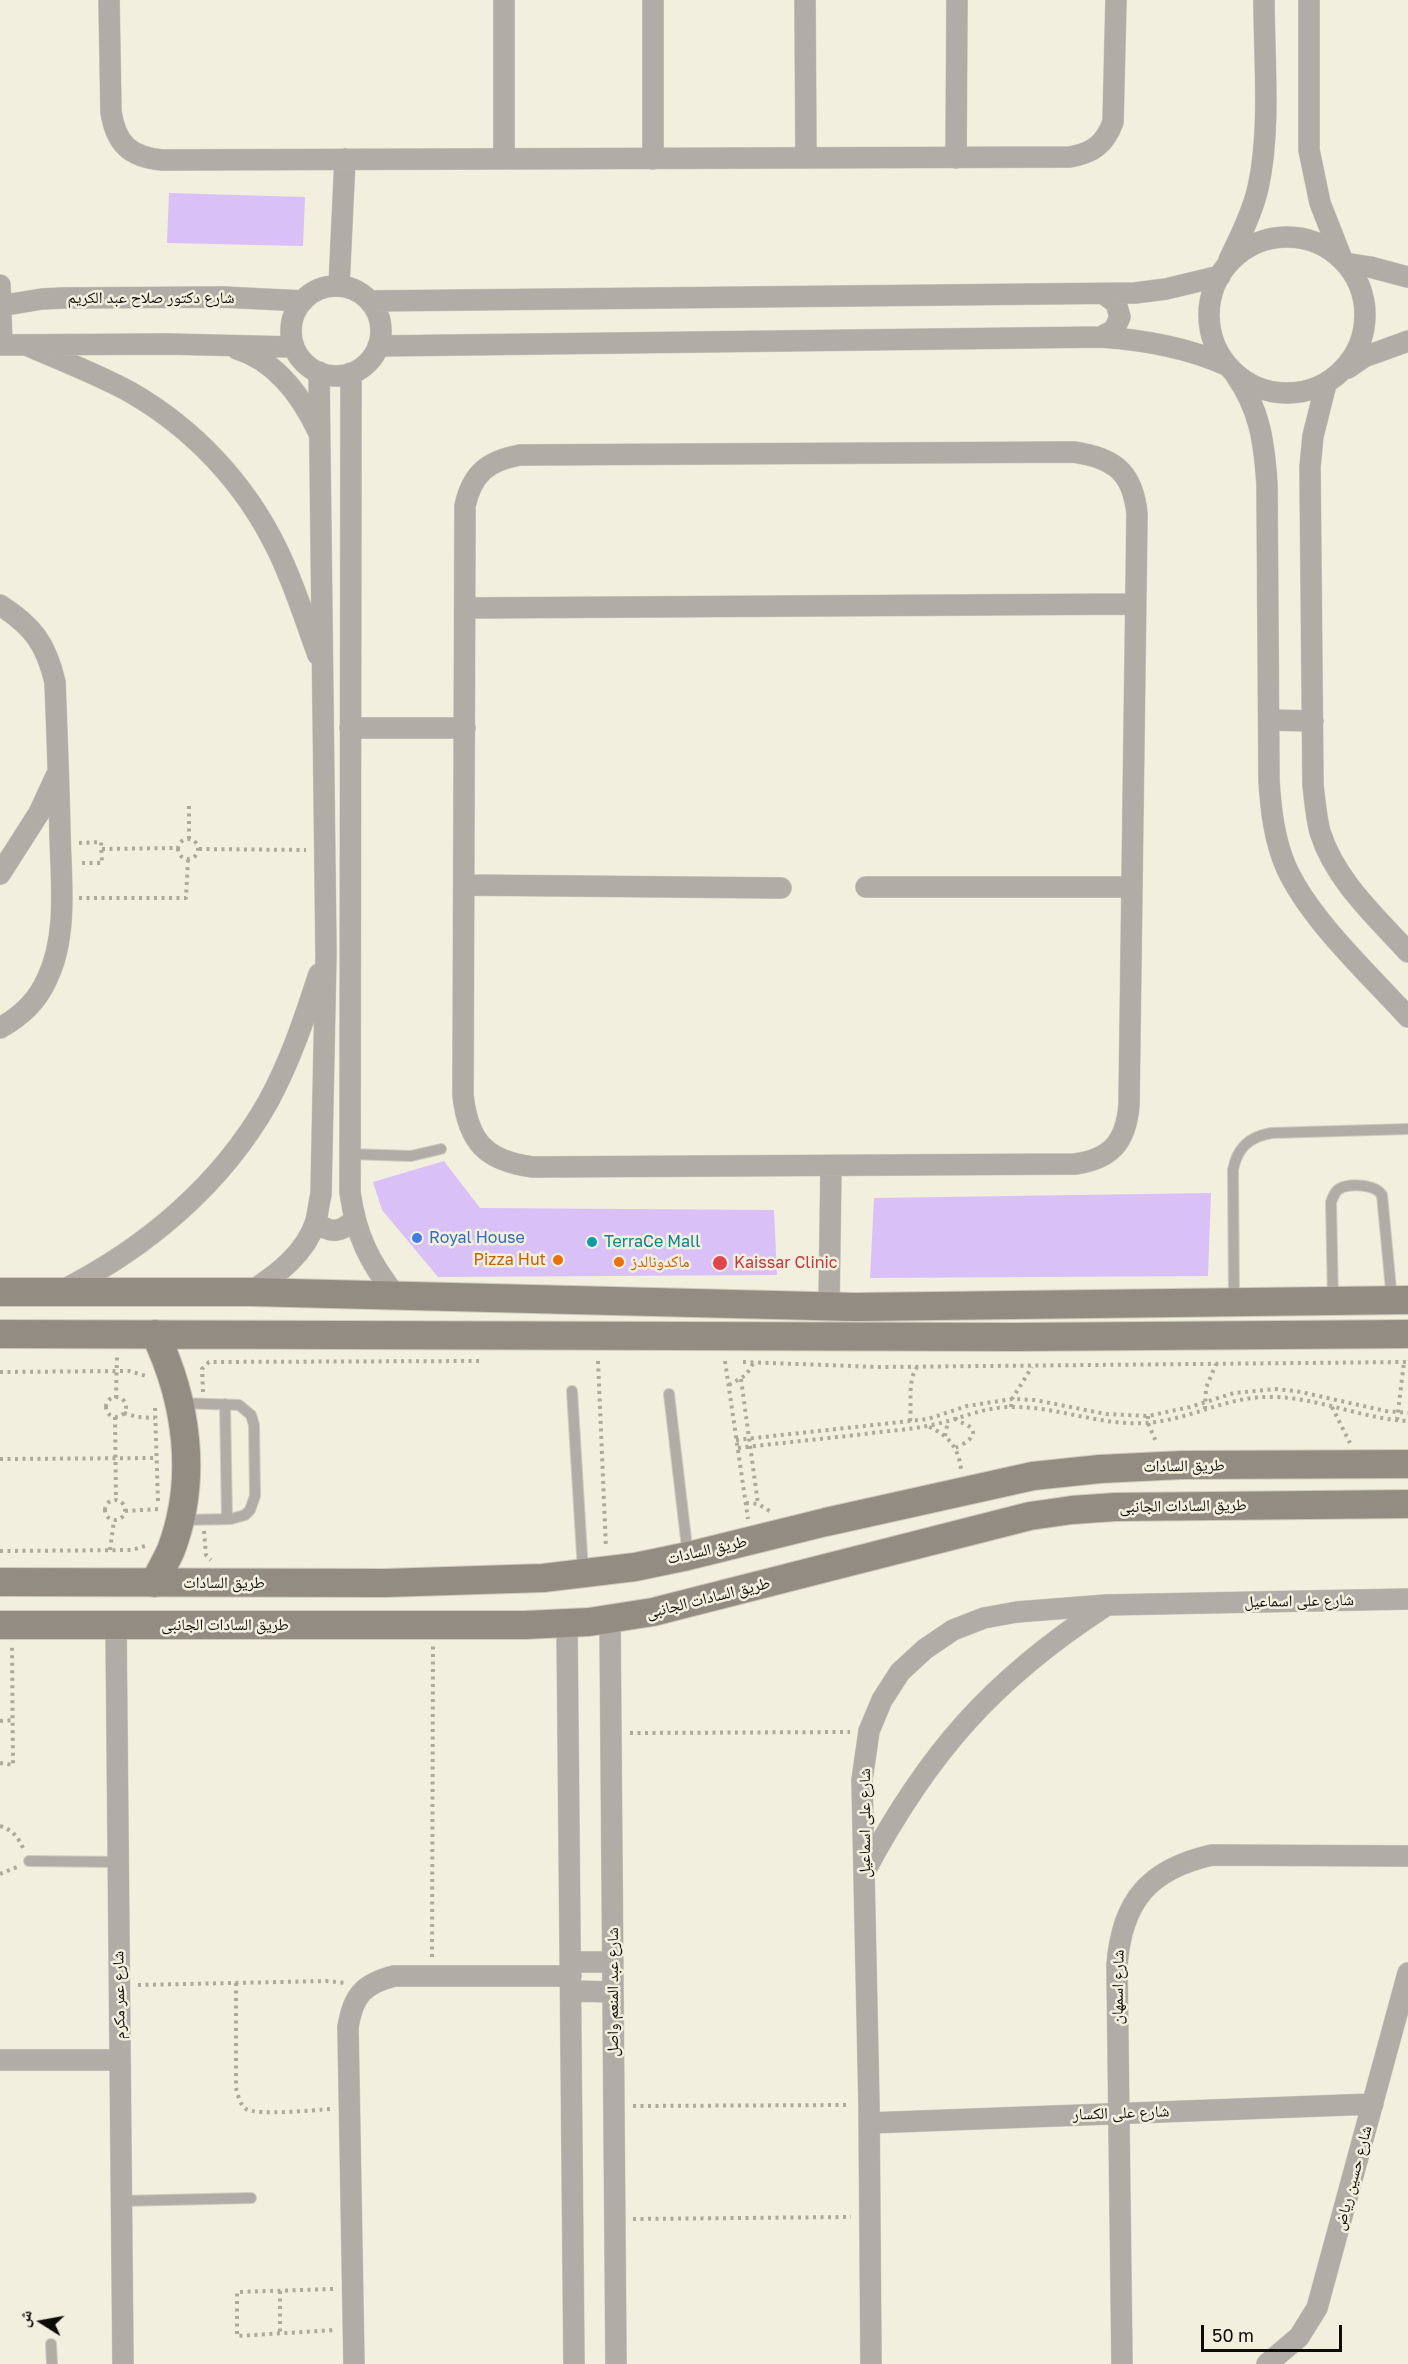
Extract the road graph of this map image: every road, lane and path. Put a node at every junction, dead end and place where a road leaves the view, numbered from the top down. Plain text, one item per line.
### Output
1 (110, 0) edge
2 (504, 0) edge
3 (653, 0) edge
4 (805, 0) edge
5 (957, 0) edge
6 (1116, 0) edge
7 (1264, 0) edge
8 (1309, 0) edge
9 (806, 158) junction
10 (956, 158) junction
11 (345, 159) junction
12 (504, 159) junction
13 (653, 159) junction
14 (1344, 261) junction
15 (1222, 272) junction
16 (1408, 277) edge
17 (0, 285) edge
18 (339, 286) junction
19 (1104, 294) junction
20 (303, 301) junction
21 (370, 301) junction
22 (0, 305) edge
23 (1101, 337) junction
24 (1408, 341) edge
25 (1, 345) edge
26 (26, 345) junction
27 (225, 345) junction
28 (378, 346) junction
29 (294, 347) junction
30 (1231, 369) junction
31 (319, 372) junction
32 (351, 373) junction
33 (1332, 379) junction
34 (321, 439) junction
35 (1135, 604) junction
36 (0, 605) edge
37 (465, 608) junction
38 (323, 670) junction
39 (1269, 720) junction
40 (1313, 721) junction
41 (351, 728) junction
42 (465, 728) junction
43 (58, 770) junction
44 (351, 795) junction
45 (324, 796) junction
46 (189, 805) dead end
47 (189, 838) junction
48 (178, 848) junction
49 (102, 849) junction
50 (199, 849) junction
51 (325, 850) junction
52 (61, 853) junction
53 (188, 859) junction
54 (0, 874) edge
55 (464, 885) junction
56 (866, 887) dead end
57 (1132, 887) junction
58 (781, 888) dead end
59 (60, 898) junction
60 (1405, 946) edge
61 (326, 954) junction
62 (1408, 1017) edge
63 (0, 1028) edge
64 (1408, 1129) edge
65 (441, 1149) dead end
66 (350, 1154) junction
67 (831, 1166) junction
68 (354, 1219) junction
69 (316, 1222) junction
70 (0, 1292) edge
71 (58, 1292) junction
72 (250, 1292) junction
73 (396, 1296) junction
74 (1403, 1296) edge
75 (548, 1299) junction
76 (1333, 1301) junction
77 (1234, 1302) junction
78 (1054, 1305) junction
79 (829, 1306) junction
80 (0, 1334) edge
81 (155, 1334) junction
82 (1016, 1337) junction
83 (612, 1348) junction
84 (1407, 1353) edge
85 (490, 1361) dead end
86 (588, 1361) dead end
87 (598, 1361) junction
88 (713, 1361) dead end
89 (725, 1361) junction
90 (754, 1362) junction
91 (1216, 1364) junction
92 (917, 1367) junction
93 (1032, 1367) junction
94 (0, 1372) edge
95 (741, 1379) junction
96 (150, 1380) dead end
97 (729, 1385) junction
98 (572, 1391) dead end
99 (669, 1394) dead end
100 (1329, 1397) junction
101 (1012, 1399) junction
102 (1205, 1401) junction
103 (180, 1404) junction
104 (225, 1404) junction
105 (1332, 1406) junction
106 (1011, 1407) junction
107 (1205, 1409) junction
108 (124, 1413) junction
109 (1398, 1413) junction
110 (1408, 1413) edge
111 (1148, 1416) junction
112 (115, 1417) junction
113 (155, 1418) junction
114 (955, 1418) junction
115 (948, 1420) junction
116 (1397, 1420) junction
117 (1408, 1420) edge
118 (909, 1421) junction
119 (1148, 1423) junction
120 (864, 1426) junction
121 (928, 1426) junction
122 (865, 1434) junction
123 (945, 1436) junction
124 (749, 1438) junction
125 (736, 1440) junction
126 (1351, 1445) dead end
127 (750, 1447) junction
128 (738, 1448) junction
129 (955, 1448) junction
130 (1158, 1448) dead end
131 (116, 1458) junction
132 (156, 1458) junction
133 (0, 1459) edge
134 (1408, 1464) edge
135 (961, 1470) dead end
136 (116, 1500) junction
137 (746, 1503) junction
138 (758, 1504) junction
139 (1408, 1504) edge
140 (125, 1511) junction
141 (175, 1517) junction
142 (777, 1518) dead end
143 (227, 1519) junction
144 (114, 1520) junction
145 (826, 1522) junction
146 (749, 1526) dead end
147 (151, 1543) dead end
148 (110, 1550) junction
149 (0, 1551) edge
150 (688, 1556) junction
151 (606, 1558) dead end
152 (217, 1561) dead end
153 (583, 1574) junction
154 (804, 1574) junction
155 (0, 1582) edge
156 (154, 1583) junction
157 (385, 1583) junction
158 (1408, 1599) edge
159 (1106, 1605) junction
160 (610, 1620) junction
161 (400, 1624) junction
162 (567, 1624) junction
163 (6, 1625) edge
164 (116, 1625) junction
165 (433, 1625) junction
166 (13, 1720) junction
167 (0, 1721) edge
168 (869, 1731) junction
169 (611, 1733) junction
170 (0, 1763) edge
171 (0, 1826) edge
172 (1408, 1856) edge
173 (29, 1861) joint
174 (118, 1862) junction
175 (864, 1872) junction
176 (613, 1962) junction
177 (1408, 1973) edge
178 (432, 1976) junction
179 (571, 1976) junction
180 (236, 1983) junction
181 (119, 1986) junction
182 (360, 1992) junction
183 (613, 1992) junction
184 (0, 2060) edge
185 (120, 2060) junction
186 (1373, 2104) junction
187 (614, 2106) junction
188 (350, 2108) junction
189 (1118, 2113) junction
190 (869, 2114) junction
191 (251, 2198) dead end
192 (121, 2201) junction
193 (870, 2217) junction
194 (615, 2219) junction
195 (353, 2288) junction
196 (280, 2291) junction
197 (354, 2329) junction
198 (280, 2334) junction
199 (51, 2344) dead end
200 (52, 2364) edge
201 (123, 2364) edge
202 (354, 2364) edge
203 (574, 2364) edge
204 (616, 2364) edge
205 (871, 2364) edge
206 (1122, 2364) edge
207 (1267, 2364) edge

1 - 11 street
2 - 12 street
3 - 13 street
4 - 9 street
5 - 10 street
6 - 10 street
7 - 15 street
8 - 14 street
9 - 10 street
9 - 13 street
11 - 12 street
11 - 18 street
12 - 13 street
14 - 15 street
14 - 16 street
14 - 33 street
15 - 19 street
15 - 30 street
17 - 22 street
18 - 20 street
18 - 21 street
19 - 21 street
19 - 23 street
20 - 22 street, شارع دكتور صلاح عبد الكريم
20 - 29 street
21 - 28 street
22 - 25 street
23 - 28 street
23 - 30 street
24 - 33 street
25 - 26 street
26 - 27 street
26 - 38 street
27 - 29 street
27 - 34 street
28 - 32 street
29 - 31 street
30 - 33 street
30 - 39 street
31 - 32 street
31 - 34 street
32 - 41 street
33 - 40 street
34 - 38 street
35 - 37 street
35 - 37 street
35 - 57 street
36 - 43 street
37 - 42 street
38 - 45 street
39 - 40 street
39 - 62 street
40 - 60 street
41 - 42 street
41 - 44 street
42 - 55 street
43 - 52 street
43 - 54 street
44 - 45 street
44 - 66 street
45 - 51 street
46 - 47 path
47 - 48 path
47 - 50 path
48 - 49 path
48 - 53 path
49 - 52 path
49 - 52 path
50 - 51 path
50 - 53 path
51 - 61 street
52 - 59 street
53 - 59 path
55 - 58 street
55 - 67 street
56 - 57 street
57 - 67 street
59 - 63 street
61 - 69 street
61 - 71 street
64 - 77 lane
65 - 66 lane
66 - 68 street
67 - 79 street
68 - 69 street
68 - 73 street
69 - 72 street
70 - 71 main road
71 - 72 main road
72 - 73 main road
73 - 75 main road
74 - 76 main road
74 - 76 lane
75 - 79 main road
75 - 83 main road
76 - 77 main road
77 - 78 main road
78 - 79 main road
78 - 82 main road
80 - 81 main road
81 - 83 main road
81 - 103 main road
82 - 83 main road
82 - 84 main road
83 - 87 path
84 - 91 path
84 - 109 path
85 - 103 path
86 - 87 path
87 - 151 path
88 - 89 path
89 - 90 path
89 - 97 path
90 - 92 path
90 - 95 path
91 - 93 path
91 - 102 path
92 - 93 path
92 - 118 path
93 - 101 path
94 - 96 path
95 - 97 path
95 - 124 path
97 - 125 path
98 - 153 lane
99 - 150 lane
100 - 102 path
100 - 105 path
100 - 109 path
101 - 106 path
101 - 111 path
101 - 118 path
102 - 107 path
102 - 111 path
103 - 104 lane
103 - 113 path
103 - 141 main road
104 - 143 lane
104 - 143 lane
105 - 107 path
105 - 116 path
105 - 126 path
106 - 114 path
106 - 119 path
107 - 119 path
108 - 112 path
108 - 112 path
108 - 113 path
109 - 110 path
109 - 116 path
111 - 119 path
112 - 131 path
113 - 132 path
114 - 115 path
114 - 129 path
115 - 121 path
115 - 123 path
116 - 117 path
118 - 120 path
119 - 130 path
120 - 122 path
120 - 124 path
121 - 122 path
121 - 123 path
122 - 127 path
123 - 129 path
124 - 125 path
124 - 127 path
125 - 128 path
127 - 128 path
127 - 138 path
128 - 137 path
129 - 135 path
131 - 132 path
131 - 133 path
131 - 136 path
132 - 141 path
134 - 145 main road, طريق السادات
136 - 140 path
136 - 144 path
137 - 138 path
137 - 146 path
138 - 142 path
139 - 154 main road, طريق السادات الجانبى
140 - 141 path
140 - 144 path
141 - 143 lane
141 - 152 path
141 - 156 main road
144 - 148 path
145 - 150 main road, طريق السادات
145 - 154 main road
147 - 148 path
148 - 149 path
150 - 153 main road, طريق السادات
153 - 157 main road, طريق السادات
154 - 160 main road, طريق السادات الجانبى
155 - 156 main road, طريق السادات
156 - 157 main road, طريق السادات
157 - 161 main road
158 - 159 street, شارع على اسماعيل
159 - 168 street, شارع على اسماعيل
159 - 175 street
160 - 162 main road, طريق السادات الجانبى
160 - 169 street, شارع عبد المنعم واصل
161 - 164 main road, طريق السادات الجانبى
161 - 165 main road, طريق السادات الجانبى
162 - 165 main road, طريق السادات الجانبى
162 - 179 street
163 - 164 main road, طريق السادات الجانبى
163 - 166 path
164 - 174 street, شارع عمر مكرم
165 - 178 path
166 - 167 path
166 - 170 path
168 - 169 path
168 - 175 street, شارع على اسماعيل
169 - 176 street, شارع عبد المنعم واصل
171 - 173 path
172 - 189 street, شارع اسمهان
173 - 174 lane
174 - 181 street, شارع عمر مكرم
175 - 190 street, شارع على اسماعيل
176 - 179 street
176 - 183 street, شارع عبد المنعم واصل
177 - 186 street, شارع حسين رياض
178 - 179 street
178 - 182 street
179 - 183 street
179 - 203 street
180 - 181 path
180 - 182 path
180 - 188 path
181 - 185 street, شارع عمر مكرم
182 - 188 street
183 - 187 street, شارع عبد المنعم واصل
184 - 185 street
185 - 192 street, شارع عمر مكرم
186 - 189 street, شارع على الكسار
186 - 207 street, شارع حسين رياض
187 - 190 path
187 - 194 street, شارع عبد المنعم واصل
188 - 195 street
189 - 190 street, شارع على الكسار
189 - 206 street, شارع اسمهان
190 - 193 street, شارع على اسماعيل
191 - 192 lane
192 - 201 street, شارع عمر مكرم
193 - 194 path
193 - 205 street, شارع على اسماعيل
194 - 204 street, شارع عبد المنعم واصل
195 - 196 path
195 - 197 street
196 - 198 path
196 - 198 path
197 - 198 path
197 - 202 street
199 - 200 lane

